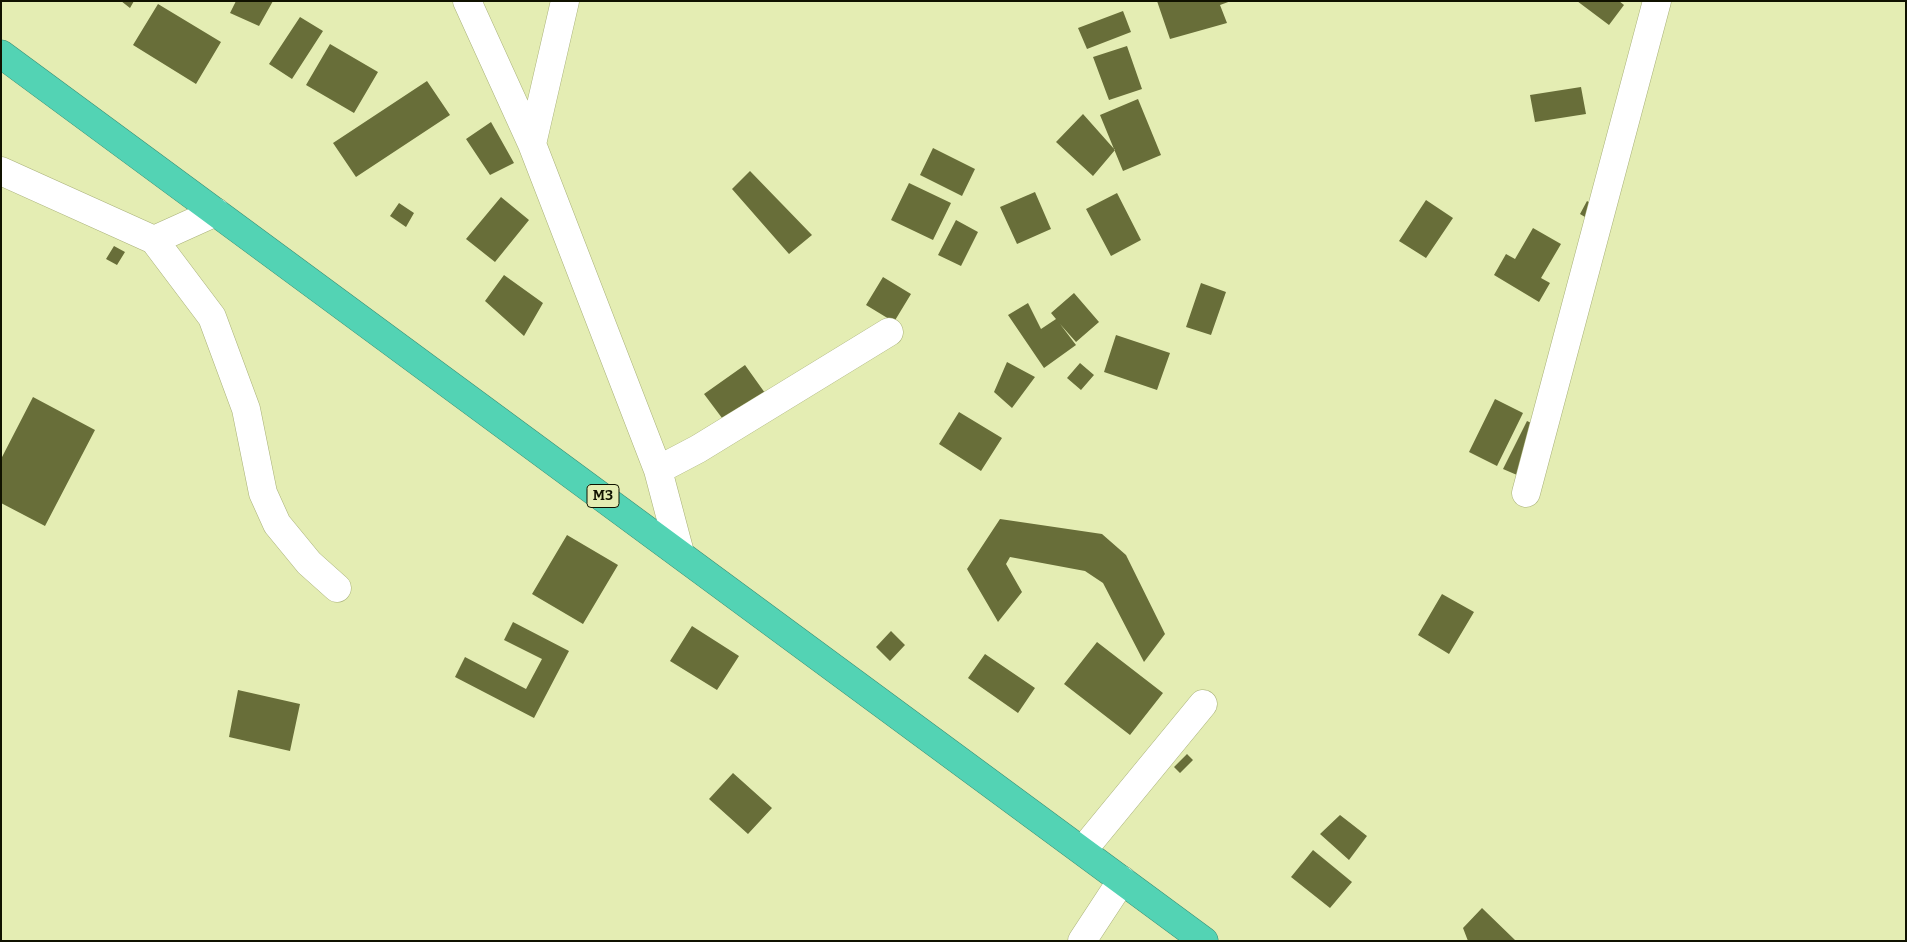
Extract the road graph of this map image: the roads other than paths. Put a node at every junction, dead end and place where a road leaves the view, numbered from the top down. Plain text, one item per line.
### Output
1 (467, 1) edge
2 (566, 1) edge
3 (1657, 1) edge
4 (1, 54) edge
5 (532, 144) junction
6 (1, 171) edge
7 (216, 212) junction
8 (154, 240) junction
9 (889, 332) dead end
10 (658, 470) junction
11 (1526, 493) dead end
12 (680, 553) junction
13 (337, 588) dead end
14 (1203, 704) dead end
15 (1083, 850) junction
16 (1122, 880) junction
17 (1082, 941) edge
18 (1204, 941) edge

1 - 5 street
2 - 5 street
3 - 11 street
4 - 7 highway, M3
5 - 10 street
6 - 8 street
7 - 8 street
7 - 12 highway, M3
8 - 13 street
9 - 10 street
10 - 12 street
12 - 15 highway, M3
14 - 15 street
15 - 16 highway, M3
16 - 17 street
16 - 18 highway, M3

